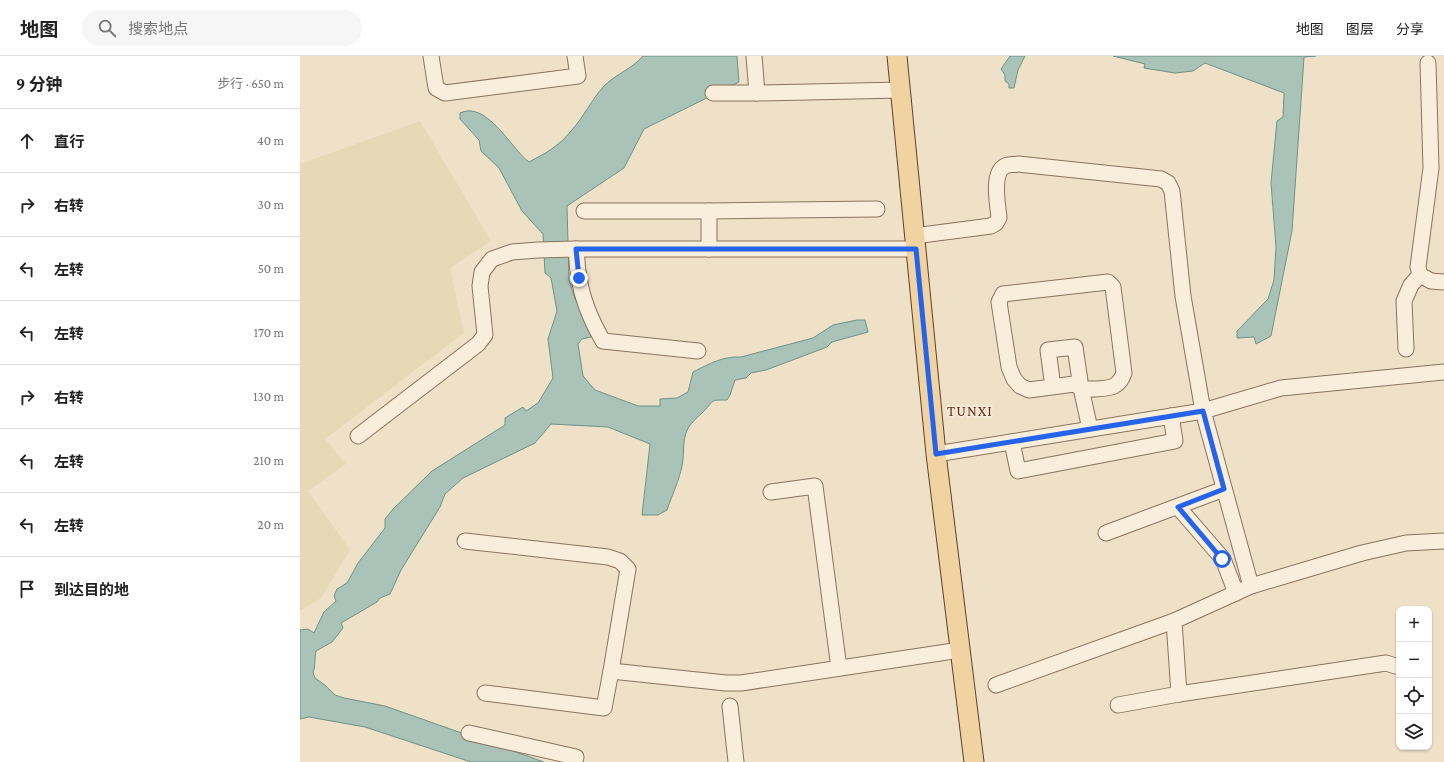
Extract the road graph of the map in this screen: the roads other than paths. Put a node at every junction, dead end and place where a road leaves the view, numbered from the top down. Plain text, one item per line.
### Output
1 (431, 56) edge
2 (575, 56) edge
3 (754, 56) edge
4 (897, 56) edge
5 (1428, 63) dead end
6 (900, 90) junction
7 (713, 93) dead end
8 (757, 93) junction
9 (877, 209) dead end
10 (584, 211) dead end
11 (709, 211) junction
12 (915, 243) junction
13 (573, 249) junction
14 (709, 249) junction
15 (1420, 275) junction
16 (1444, 282) edge
17 (1406, 348) dead end
18 (698, 351) dead end
19 (1444, 372) edge
20 (1053, 387) junction
21 (1082, 388) junction
22 (1203, 411) junction
23 (1171, 416) junction
24 (1090, 429) junction
25 (358, 436) dead end
26 (1012, 442) junction
27 (936, 454) junction
28 (1224, 489) junction
29 (771, 492) dead end
30 (1178, 507) junction
31 (1106, 533) dead end
32 (465, 541) dead end
33 (1444, 541) edge
34 (1251, 586) junction
35 (1236, 593) junction
36 (1174, 621) junction
37 (960, 650) junction
38 (1396, 667) edge
39 (839, 668) junction
40 (611, 671) junction
41 (996, 685) dead end
42 (484, 694) dead end
43 (1179, 694) junction
44 (1118, 705) dead end
45 (730, 706) dead end
46 (469, 733) dead end
47 (575, 762) edge
48 (736, 762) edge
49 (974, 762) edge

1 - 2 street
3 - 8 street
4 - 6 main road
5 - 15 street
6 - 8 street
6 - 12 main road
7 - 8 street
9 - 11 street
10 - 11 street
11 - 14 street
12 - 14 street
12 - 22 street
12 - 27 main road
13 - 14 street
13 - 18 street
13 - 25 street
15 - 16 street
15 - 17 street
19 - 22 street
20 - 21 street
20 - 21 street
20 - 21 street
21 - 24 street
22 - 23 street
22 - 28 street
23 - 24 street
23 - 26 street
24 - 26 street
26 - 27 street
27 - 37 main road
28 - 30 street
28 - 34 street
29 - 39 street
30 - 31 street
30 - 35 street
32 - 40 street
33 - 34 street
34 - 35 street
35 - 36 street
36 - 41 street
36 - 43 street
37 - 39 street
37 - 49 main road
38 - 43 street
39 - 40 street
40 - 42 street
43 - 44 street
45 - 48 street
46 - 47 street

